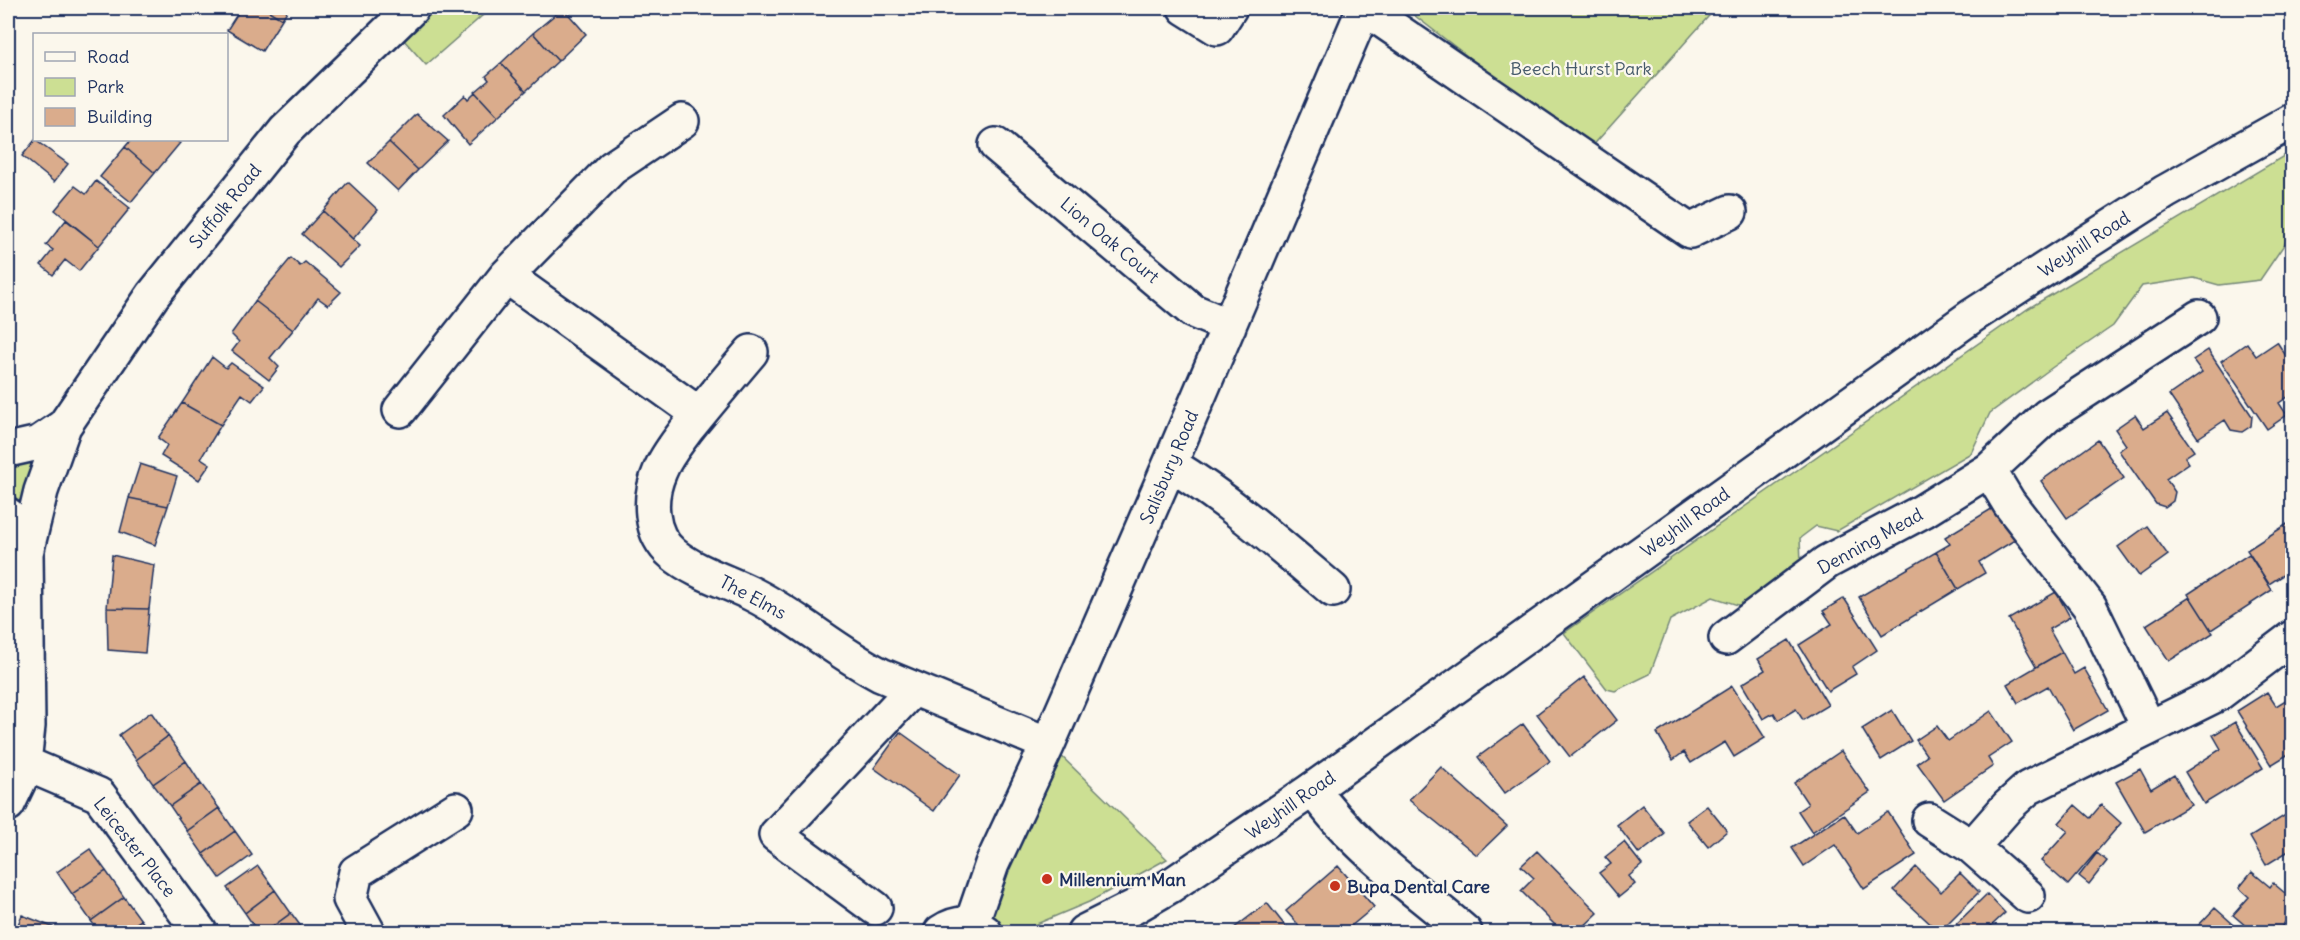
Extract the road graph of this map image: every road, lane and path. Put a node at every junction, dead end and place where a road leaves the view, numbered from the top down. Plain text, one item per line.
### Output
1 (412, 8) edge
2 (1185, 8) edge
3 (1230, 8) edge
4 (1364, 8) edge
5 (682, 121) dead end
6 (2292, 121) edge
7 (996, 145) dead end
8 (1730, 212) dead end
9 (506, 276) junction
10 (2199, 317) dead end
11 (1229, 326) junction
12 (751, 352) dead end
13 (400, 410) dead end
14 (699, 414) junction
15 (64, 426) junction
16 (8, 450) edge
17 (1170, 464) junction
18 (1989, 470) junction
19 (8, 514) edge
20 (26, 553) junction
21 (1332, 590) dead end
22 (1726, 638) dead end
23 (2292, 638) edge
24 (913, 689) junction
25 (2149, 728) junction
26 (1048, 744) junction
27 (15, 781) edge
28 (1313, 789) junction
29 (456, 809) dead end
30 (1929, 820) dead end
31 (1972, 847) junction
32 (2028, 896) dead end
33 (875, 908) dead end
34 (966, 930) edge
35 (200, 933) edge
36 (368, 933) edge
37 (1084, 933) edge
38 (1465, 933) edge

1 - 15 street, Suffolk Road
2 - 3 street
4 - 8 street
4 - 11 street, Salisbury Road
5 - 9 street
6 - 28 street, Weyhill Road
7 - 11 street, Lion Oak Court
9 - 13 street
9 - 14 street
10 - 18 street, Denning Mead
11 - 17 street, Salisbury Road
12 - 14 street, The Elms
14 - 24 street, The Elms
15 - 16 street, Suffolk Road
15 - 20 street, Suffolk Road
17 - 21 street
17 - 26 street, Salisbury Road
18 - 22 street, Denning Mead
18 - 25 street
19 - 20 street, Suffolk Road
20 - 27 street, Suffolk Road
23 - 25 street
24 - 26 street, The Elms
24 - 33 street
25 - 31 street
26 - 34 street, Salisbury Road
27 - 35 street, Leicester Place
28 - 37 street, Weyhill Road
28 - 38 street
29 - 36 street
30 - 31 street
31 - 32 street

